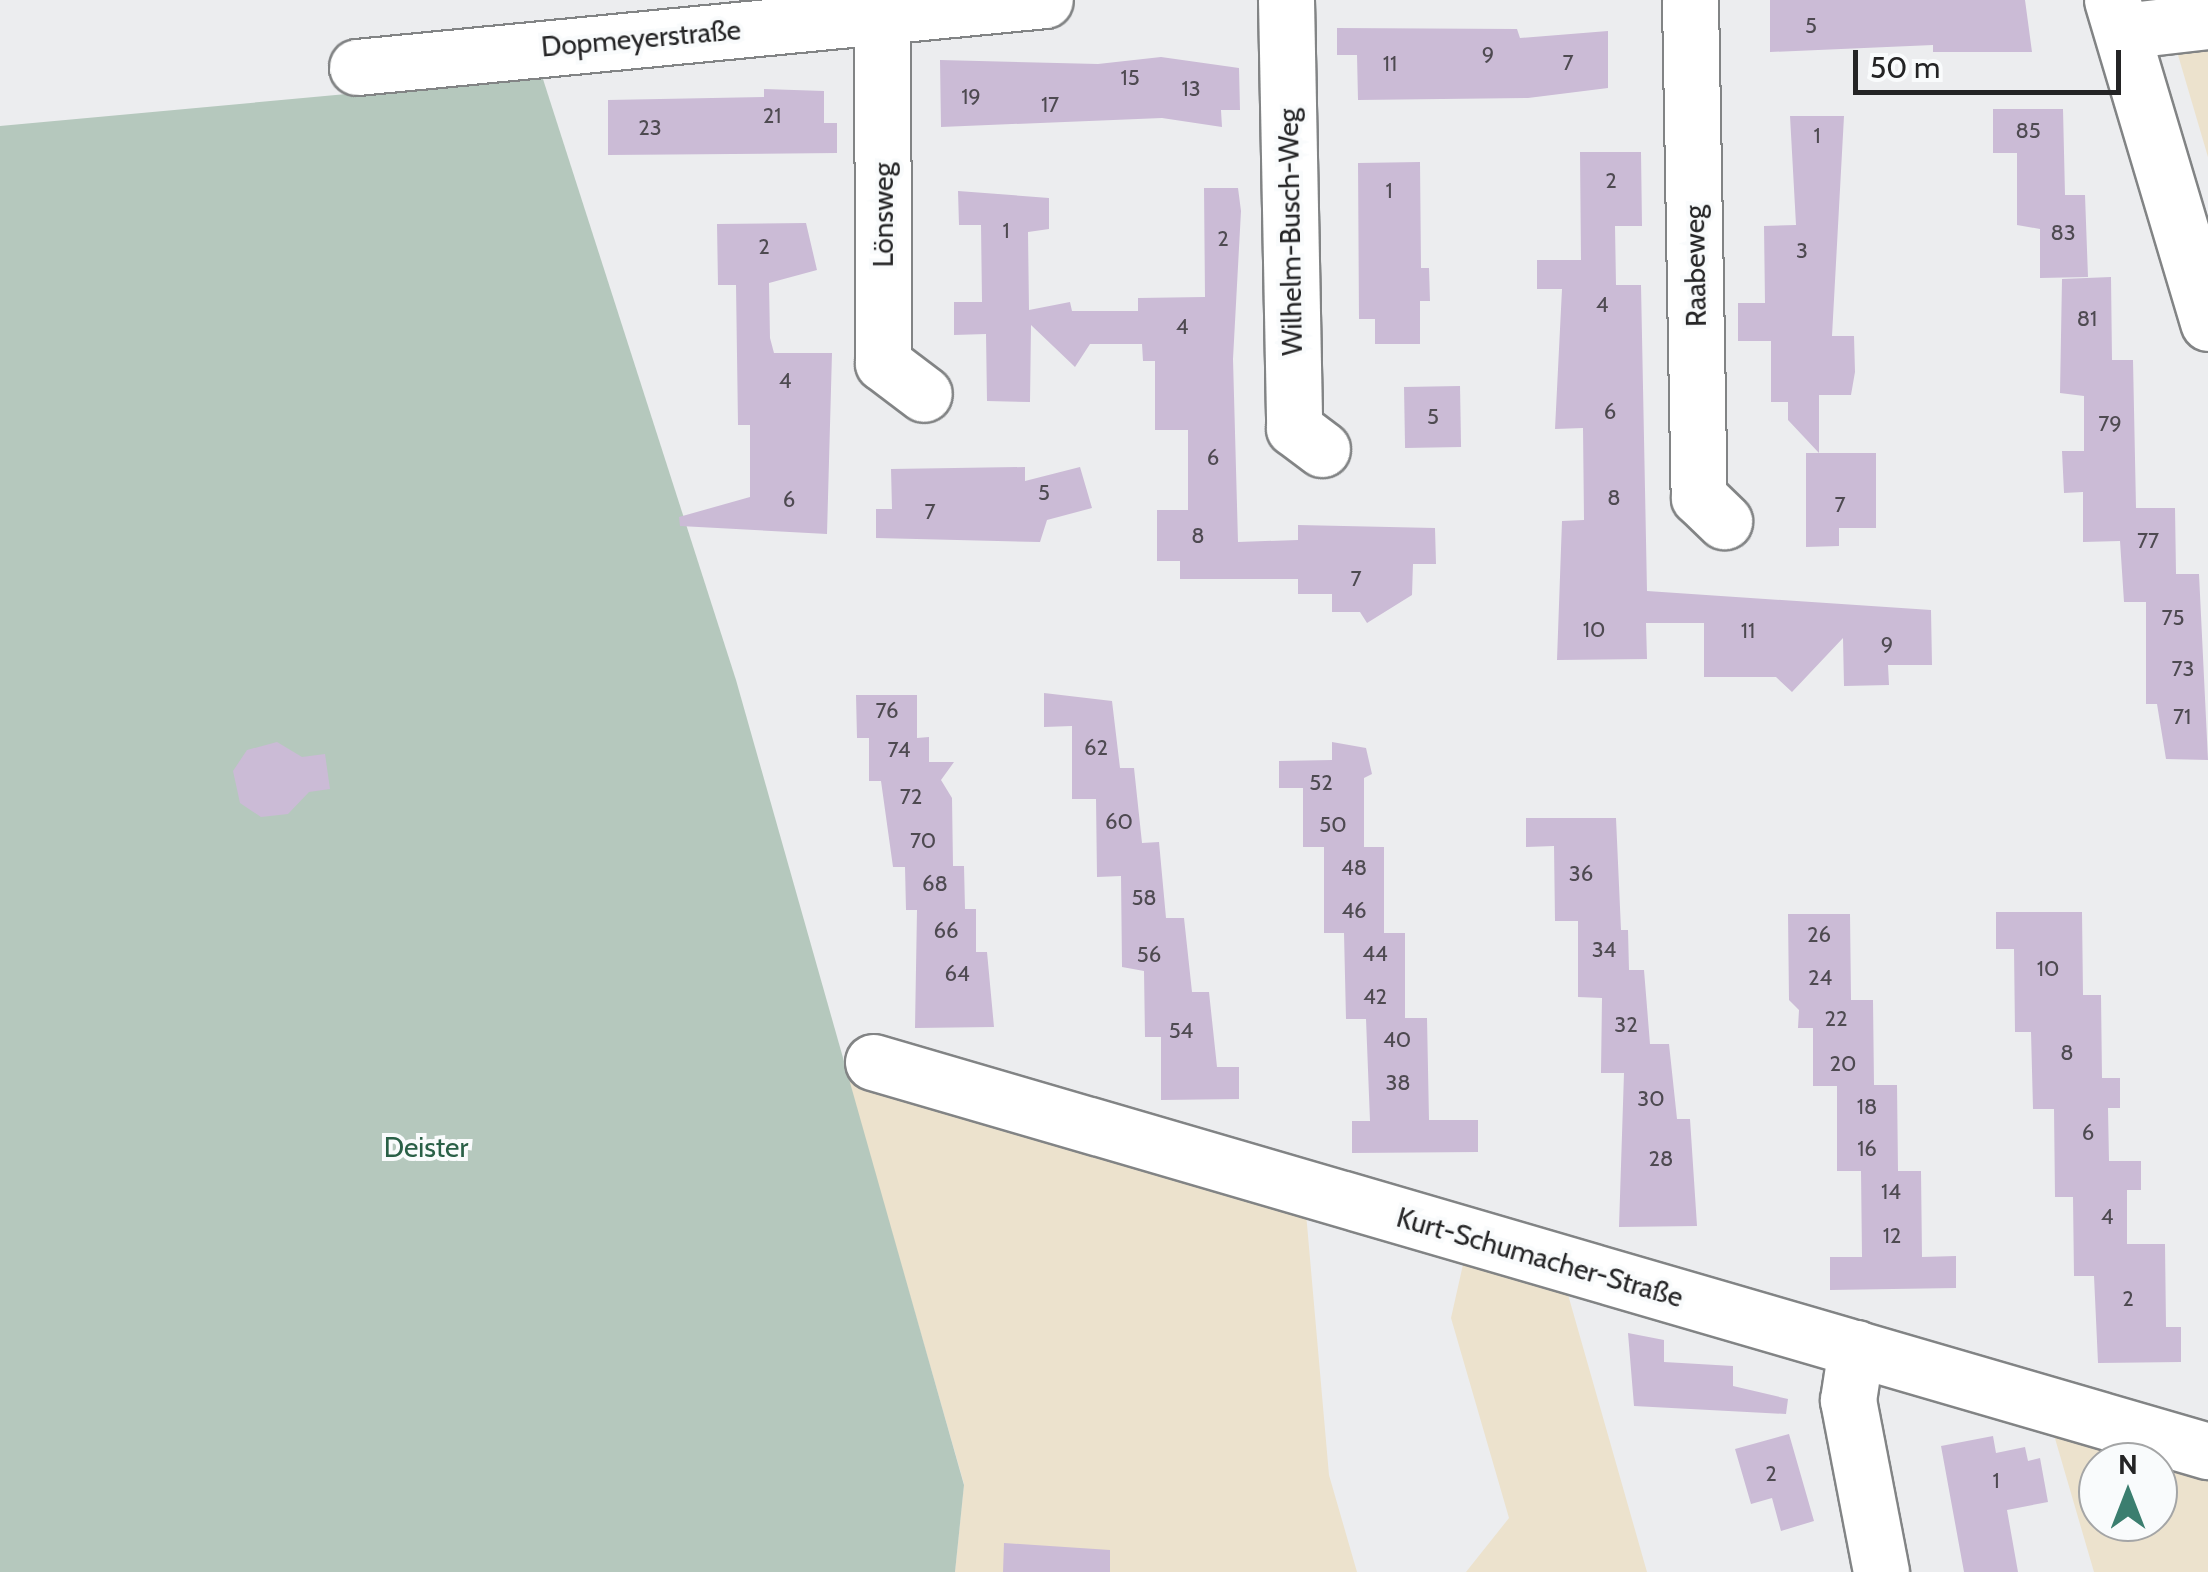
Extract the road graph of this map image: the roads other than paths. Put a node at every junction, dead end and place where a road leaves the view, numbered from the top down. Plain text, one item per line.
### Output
1 (1045, 0) edge
2 (1286, 0) edge
3 (1690, 0) edge
4 (958, 4) edge
5 (882, 16) junction
6 (2117, 16) edge
7 (2208, 21) edge
8 (357, 68) dead end
9 (2208, 324) edge
10 (924, 394) dead end
11 (1322, 450) dead end
12 (1724, 521) dead end
13 (873, 1062) dead end
14 (1856, 1348) junction
15 (2208, 1450) edge
16 (1881, 1572) edge

1 - 4 street, Dopmeyerstraße
2 - 11 street, Wilhelm-Busch-Weg
3 - 12 street, Raabeweg
4 - 5 street, Dopmeyerstraße
5 - 8 street, Dopmeyerstraße
5 - 10 street, Lönsweg
6 - 7 street
6 - 9 street
13 - 14 street, Kurt-Schumacher-Straße
14 - 15 street, Kurt-Schumacher-Straße
14 - 16 street

